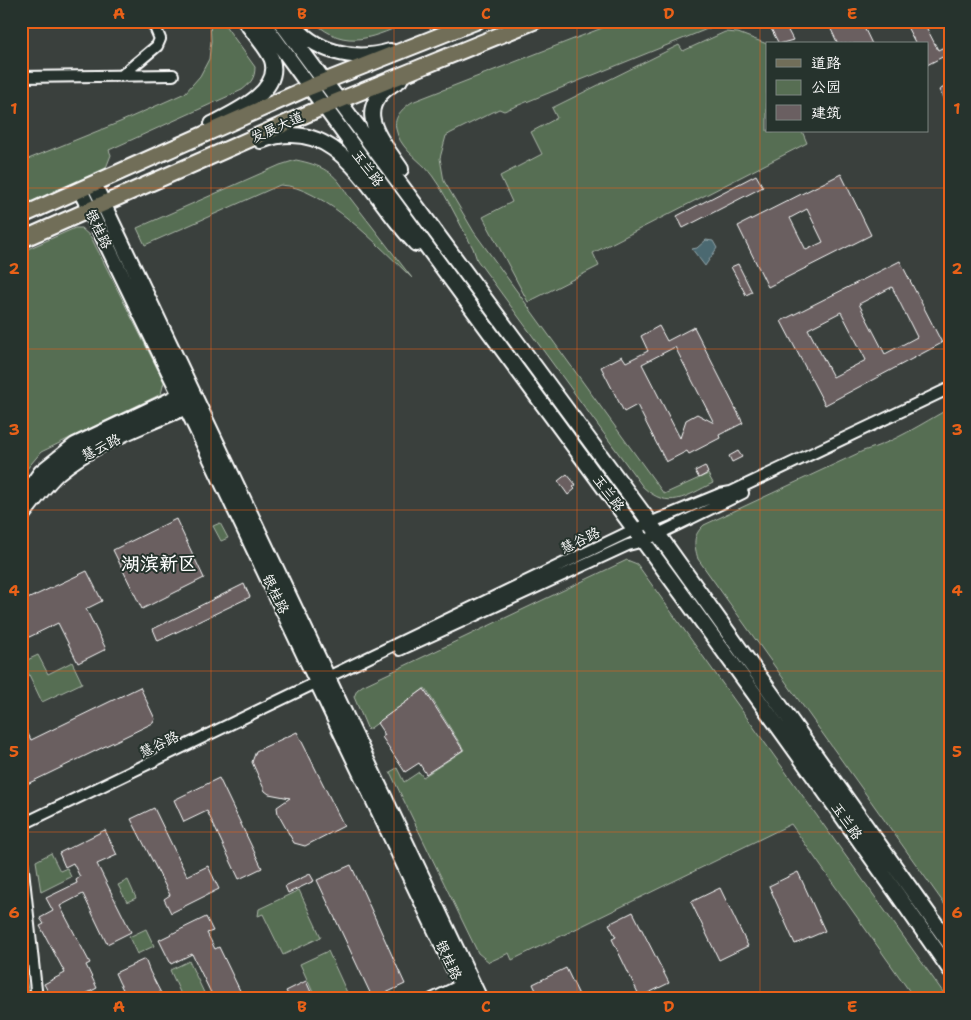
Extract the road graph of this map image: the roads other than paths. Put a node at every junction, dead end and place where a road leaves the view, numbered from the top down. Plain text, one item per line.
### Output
1 (150, 21) edge
2 (245, 21) edge
3 (262, 21) edge
4 (280, 21) edge
5 (291, 21) edge
6 (477, 21) edge
7 (535, 21) edge
8 (429, 40) junction
9 (434, 63) junction
10 (173, 75) dead end
11 (121, 76) junction
12 (21, 77) edge
13 (325, 81) junction
14 (310, 87) junction
15 (340, 100) junction
16 (323, 107) junction
17 (151, 158) junction
18 (162, 178) junction
19 (87, 187) junction
20 (96, 207) junction
21 (21, 216) edge
22 (21, 240) edge
23 (461, 265) junction
24 (448, 275) junction
25 (950, 388) edge
26 (950, 396) edge
27 (189, 398) junction
28 (21, 500) edge
29 (21, 517) edge
30 (650, 522) junction
31 (636, 529) junction
32 (658, 534) junction
33 (644, 541) junction
34 (321, 684) junction
35 (21, 825) edge
36 (21, 851) edge
37 (950, 944) edge
38 (950, 970) edge
39 (461, 985) junction
40 (37, 999) edge
41 (432, 999) edge
42 (468, 999) edge
43 (480, 999) edge

1 - 11 street
2 - 17 street
3 - 14 street, 玉兰路
4 - 13 street, 玉兰路
5 - 8 street
6 - 8 main road, 发展大道
7 - 9 main road, 发展大道
8 - 13 main road, 发展大道
9 - 15 main road, 发展大道
9 - 23 street
10 - 11 street
11 - 12 street
13 - 14 main road, 发展大道
13 - 15 street, 玉兰路
14 - 16 street, 玉兰路
14 - 17 main road, 发展大道
15 - 16 main road, 发展大道
15 - 23 street, 玉兰路
16 - 18 main road, 发展大道
16 - 24 street, 玉兰路
17 - 19 main road, 发展大道
18 - 20 main road, 发展大道
18 - 24 street
19 - 20 street, 银桂路
19 - 21 main road, 发展大道
20 - 22 main road, 发展大道
20 - 27 street, 银桂路
23 - 30 street, 玉兰路
24 - 31 street, 玉兰路
25 - 30 street, 慧谷路
26 - 32 street, 慧谷路
27 - 28 street, 慧云路
27 - 29 street, 慧云路
27 - 34 street, 银桂路
30 - 31 street, 慧谷路
30 - 32 street, 玉兰路
31 - 33 street, 玉兰路
31 - 34 street, 慧谷路
32 - 33 street, 慧谷路
32 - 37 street, 玉兰路
33 - 34 street, 慧谷路
33 - 38 street, 玉兰路
34 - 35 street, 慧谷路
34 - 39 street, 银桂路
34 - 43 street, 银桂路
36 - 40 street
39 - 41 street
39 - 42 street, 银桂路

